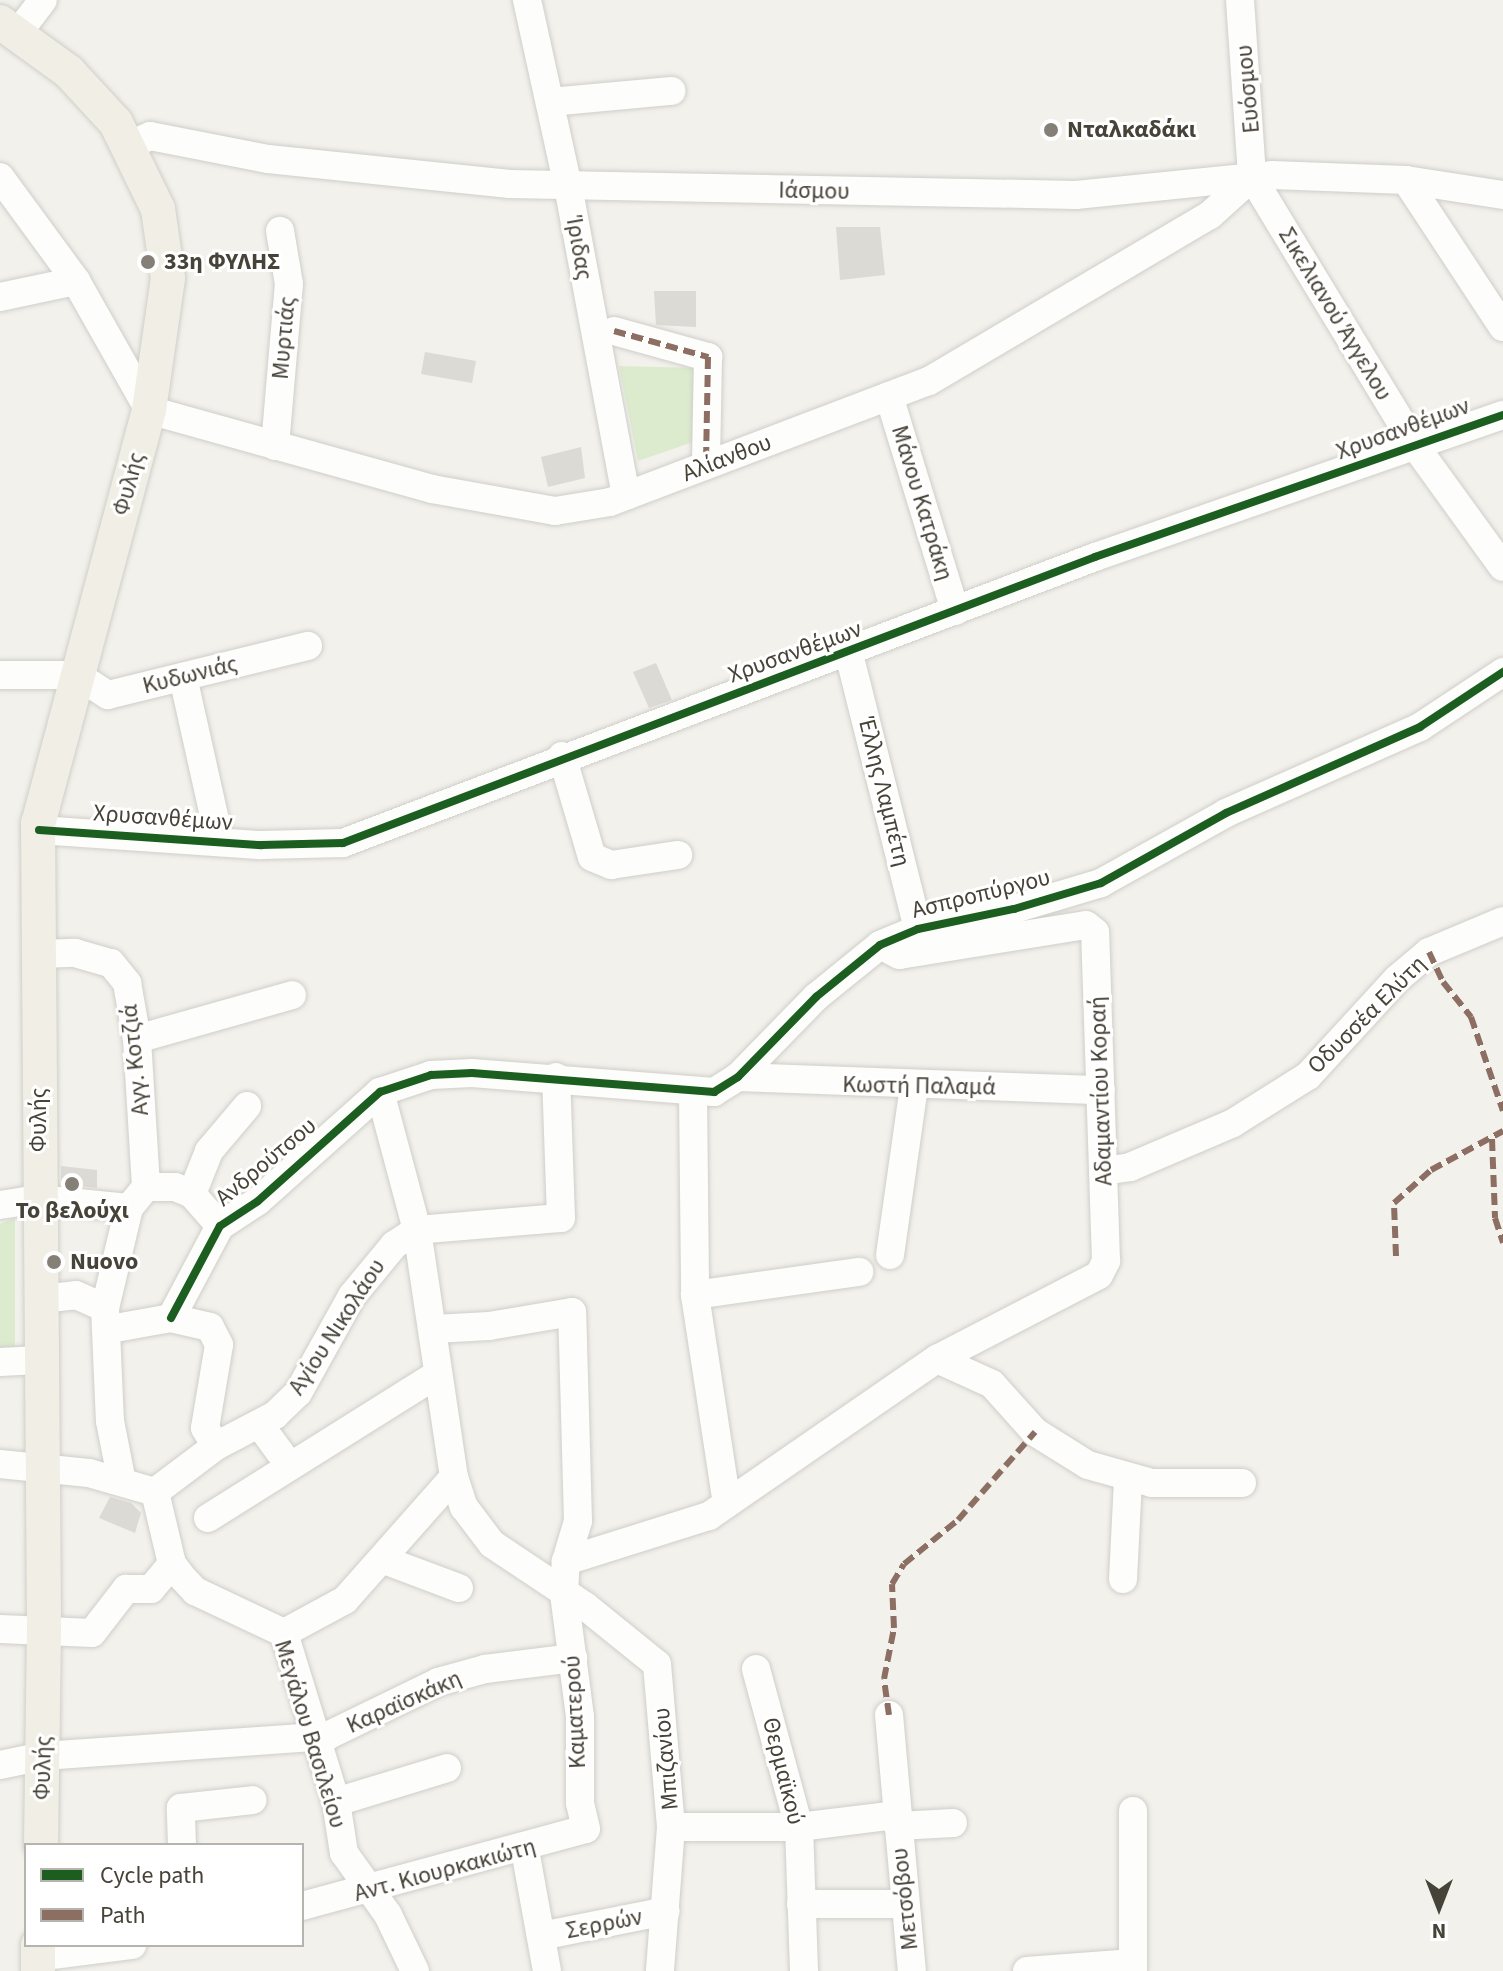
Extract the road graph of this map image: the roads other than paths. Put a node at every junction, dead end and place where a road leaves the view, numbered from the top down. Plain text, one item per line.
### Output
1 (527, 0) edge
2 (1240, 0) edge
3 (21, 14) edge
4 (672, 91) dead end
5 (550, 102) junction
6 (140, 140) junction
7 (0, 177) edge
8 (1252, 177) junction
9 (1406, 180) junction
10 (568, 186) junction
11 (1503, 195) edge
12 (280, 231) dead end
13 (76, 281) junction
14 (0, 297) edge
15 (1503, 327) edge
16 (614, 331) dead end
17 (889, 396) junction
18 (149, 410) junction
19 (1503, 415) edge
20 (275, 446) junction
21 (1416, 447) junction
22 (706, 465) junction
23 (626, 496) junction
24 (1503, 567) edge
25 (955, 611) junction
26 (308, 646) dead end
27 (849, 654) junction
28 (1503, 672) edge
29 (0, 675) edge
30 (77, 675) junction
31 (183, 677) junction
32 (562, 756) junction
33 (39, 830) junction
34 (220, 842) junction
35 (678, 855) dead end
36 (1503, 921) edge
37 (918, 929) junction
38 (880, 945) junction
39 (40, 954) junction
40 (292, 995) dead end
41 (137, 1039) junction
42 (556, 1077) junction
43 (738, 1077) junction
44 (914, 1086) junction
45 (1101, 1090) junction
46 (380, 1092) junction
47 (693, 1092) junction
48 (247, 1106) dead end
49 (1103, 1171) junction
50 (192, 1194) junction
51 (137, 1197) junction
52 (38, 1199) junction
53 (0, 1205) edge
54 (220, 1226) junction
55 (417, 1230) junction
56 (890, 1255) dead end
57 (859, 1272) dead end
58 (695, 1295) junction
59 (40, 1299) junction
60 (171, 1318) junction
61 (108, 1319) junction
62 (434, 1329) junction
63 (937, 1359) junction
64 (40, 1360) junction
65 (0, 1362) edge
66 (438, 1374) junction
67 (259, 1424) junction
68 (216, 1446) junction
69 (0, 1464) edge
70 (290, 1466) junction
71 (41, 1469) junction
72 (454, 1477) junction
73 (1128, 1479) junction
74 (122, 1482) junction
75 (1242, 1483) dead end
76 (155, 1492) junction
77 (727, 1504) junction
78 (208, 1518) dead end
79 (384, 1560) junction
80 (566, 1561) junction
81 (172, 1564) junction
82 (1123, 1579) dead end
83 (459, 1588) dead end
84 (564, 1594) junction
85 (0, 1629) edge
86 (44, 1630) junction
87 (284, 1633) junction
88 (573, 1658) junction
89 (756, 1669) dead end
90 (889, 1715) dead end
91 (312, 1738) junction
92 (43, 1756) junction
93 (0, 1765) edge
94 (447, 1768) dead end
95 (253, 1800) dead end
96 (336, 1802) junction
97 (1133, 1811) dead end
98 (897, 1820) junction
99 (953, 1823) dead end
100 (671, 1827) junction
101 (799, 1827) junction
102 (586, 1829) joint
103 (41, 1843) edge
104 (182, 1843) edge
105 (525, 1850) junction
106 (368, 1891) junction
107 (801, 1904) junction
108 (904, 1904) junction
109 (304, 1906) edge
110 (666, 1911) junction
111 (541, 1936) junction
112 (118, 1947) edge
113 (38, 1958) edge
114 (1133, 1967) edge
115 (415, 1971) edge
116 (547, 1971) edge
117 (660, 1971) edge
118 (804, 1971) edge
119 (912, 1971) edge
120 (1027, 1971) edge

1 - 5 street, Ίριδας
2 - 8 street, Ευόσμου
3 - 6 main road, Φυλής
4 - 5 street
5 - 10 street, Ίριδας
6 - 10 street, Ιάσμου
6 - 18 main road, Φυλής
7 - 13 street
8 - 9 street, Ιάσμου
8 - 10 street, Ιάσμου
8 - 17 street, Αλίανθου
8 - 21 street, Σικελιανού Άγγελου
9 - 11 street, Ιάσμου
9 - 15 street
10 - 23 street, Ίριδας
12 - 20 street, Μυρτιάς
13 - 14 street
13 - 18 street
16 - 22 street
17 - 22 street, Αλίανθου
17 - 25 street, Μάνου Κατράκη
18 - 20 street, Αλίανθου
18 - 30 main road, Φυλής
19 - 21 street, Χρυσανθέμων
20 - 23 street, Αλίανθου
21 - 24 street, Σικελιανού Άγγελου
21 - 25 street, Χρυσανθέμων
22 - 23 street, Αλίανθου
25 - 27 street, Χρυσανθέμων
26 - 31 street, Κυδωνιάς
27 - 32 street, Χρυσανθέμων
27 - 37 street, Έλλης Λαμπέτη
28 - 37 street, Ασπροπύργου
29 - 30 street
30 - 31 street, Κυδωνιάς
30 - 33 main road, Φυλής
31 - 34 street
32 - 34 street, Χρυσανθέμων
32 - 35 street
33 - 34 street, Χρυσανθέμων
33 - 39 main road, Φυλής
36 - 49 street, Οδυσσέα Ελύτη
37 - 38 street, Ασπροπύργου
38 - 43 street, Ασπροπύργου
38 - 45 street, Αδαμαντίου Κοραή
39 - 41 street, Αγγ. Κοτζιά
39 - 52 main road, Φυλής
40 - 41 street
41 - 51 street, Αγγ. Κοτζιά
42 - 46 street, Ασπροπύργου
42 - 47 street, Ασπροπύργου
42 - 55 street
43 - 44 street, Κωστή Παλαμά
43 - 47 street, Ασπροπύργου
44 - 45 street, Κωστή Παλαμά
44 - 56 street
45 - 49 street, Αδαμαντίου Κοραή
46 - 54 street, Ανδρούτσου
46 - 55 street, Μπιζανίου
47 - 58 street
48 - 50 street
49 - 63 street, Αδαμαντίου Κοραή
50 - 51 street
50 - 54 street
51 - 52 street
51 - 61 street, Αγγ. Κοτζιά
52 - 53 street
52 - 59 main road, Φυλής
54 - 60 street, Ανδρούτσου
55 - 62 street, Μπιζανίου
55 - 67 street, Αγίου Νικολάου
57 - 58 street
58 - 77 street
59 - 61 street
59 - 64 main road, Φυλής
60 - 61 street
60 - 68 street
61 - 74 street, Αγγ. Κοτζιά
62 - 66 street, Μπιζανίου
62 - 80 street, Καματερού
63 - 73 street
63 - 77 street
64 - 65 street
64 - 71 main road, Φυλής
66 - 70 street
66 - 72 street, Μπιζανίου
67 - 68 street, Αγίου Νικολάου
67 - 70 street
68 - 76 street, Αγίου Νικολάου
69 - 71 street
70 - 78 street
71 - 74 street
71 - 86 main road, Φυλής
72 - 79 street
72 - 84 street, Μπιζανίου
73 - 75 street
73 - 82 street
74 - 76 street
76 - 81 street, Μεγάλου Βασιλείου
77 - 80 street
79 - 83 street
79 - 87 street
80 - 84 street, Καματερού
81 - 86 street
81 - 87 street, Μεγάλου Βασιλείου
84 - 88 street, Καματερού
84 - 100 street, Μπιζανίου
85 - 86 street
86 - 92 main road, Φυλής
87 - 91 street, Μεγάλου Βασιλείου
88 - 91 street, Καραϊσκάκη
88 - 102 street, Καματερού
89 - 101 street, Θερμαϊκού
90 - 98 street, Μετσόβου
91 - 92 street, Καραϊσκάκη
91 - 96 street, Μεγάλου Βασιλείου
92 - 93 street, Καραϊσκάκη
92 - 103 main road, Φυλής
94 - 96 street
95 - 104 street
96 - 106 street, Μεγάλου Βασιλείου
97 - 114 street
98 - 99 street
98 - 101 street
98 - 108 street, Μετσόβου
100 - 101 street
100 - 110 street, Μπιζανίου
101 - 107 street, Θερμαϊκού
102 - 105 street, Αντ. Κιουρκακιώτη
105 - 106 street, Αντ. Κιουρκακιώτη
105 - 111 street
106 - 109 street, Αντ. Κιουρκακιώτη
106 - 115 street, Μεγάλου Βασιλείου
107 - 108 street
107 - 118 street, Θερμαϊκού
108 - 119 street, Μετσόβου
110 - 111 street, Σερρών
110 - 117 street, Μπιζανίου
111 - 116 street
112 - 113 street
114 - 120 street

